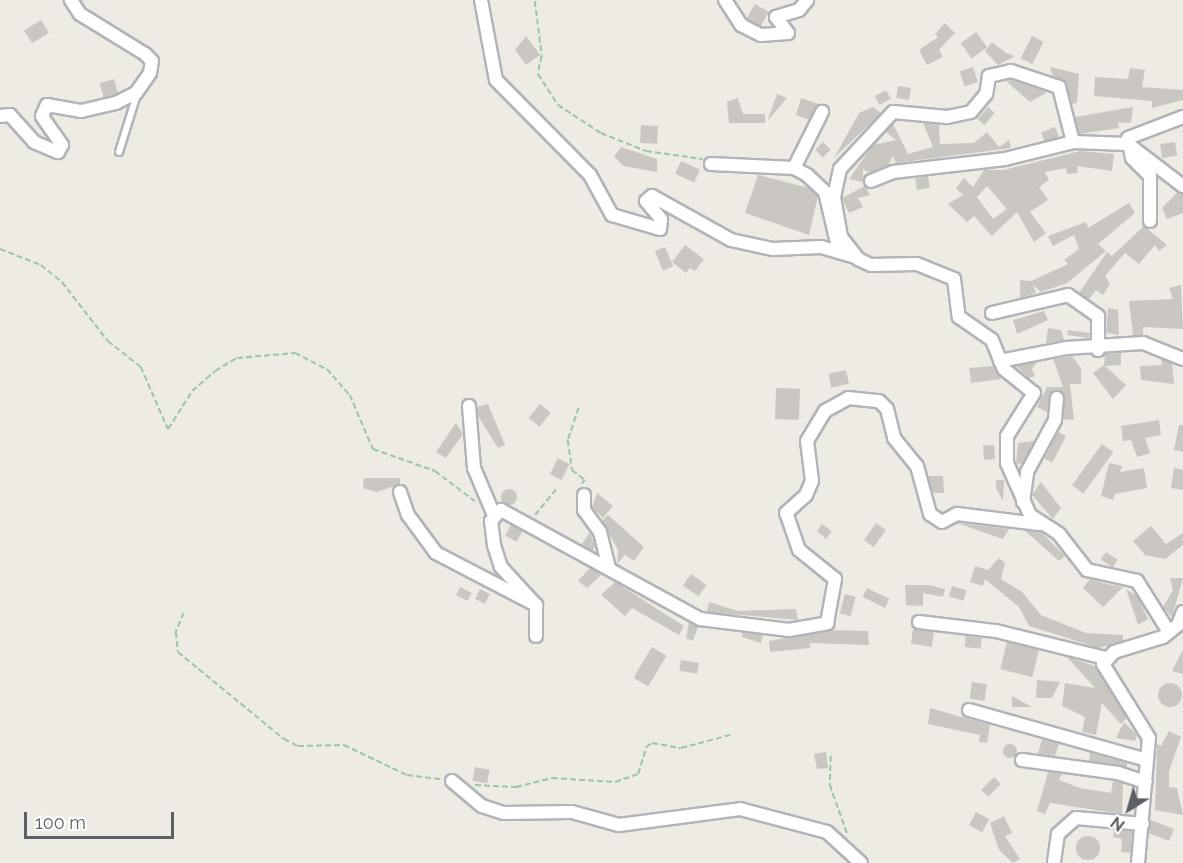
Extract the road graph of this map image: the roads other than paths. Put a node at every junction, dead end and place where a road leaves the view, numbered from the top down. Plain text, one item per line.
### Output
1 (71, 0) edge
2 (481, 0) edge
3 (725, 0) edge
4 (807, 0) edge
5 (138, 91) junction
6 (822, 112) dead end
7 (0, 116) edge
8 (1183, 117) edge
9 (1073, 142) junction
10 (1128, 144) junction
11 (119, 152) dead end
12 (711, 164) road end
13 (794, 168) junction
14 (872, 181) dead end
15 (1183, 186) edge
16 (1150, 221) dead end
17 (840, 250) junction
18 (858, 259) junction
19 (992, 312) dead end
20 (1098, 350) junction
21 (1183, 359) edge
22 (1000, 362) junction
23 (1057, 398) dead end
24 (469, 406) dead end
25 (400, 492) dead end
26 (584, 495) road end
27 (1023, 502) junction
28 (493, 513) junction
29 (1039, 524) junction
30 (609, 567) junction
31 (536, 605) junction
32 (1183, 612) edge
33 (919, 622) dead end
34 (1177, 629) edge
35 (536, 636) dead end
36 (1105, 658) junction
37 (969, 710) dead end
38 (1022, 760) dead end
39 (1148, 760) junction
40 (452, 781) road end
41 (1146, 782) junction
42 (1143, 824) junction
43 (1054, 862) edge
44 (861, 863) edge
45 (1138, 863) edge

1 - 5 street
2 - 17 street
3 - 4 street
5 - 7 street
5 - 11 lane
6 - 13 street
8 - 10 street
9 - 10 street
9 - 14 street
9 - 18 street
10 - 15 street
10 - 16 street
12 - 13 street
13 - 17 street
17 - 18 street
18 - 22 street
19 - 20 street
20 - 21 street
20 - 22 street
22 - 27 street
23 - 27 street
24 - 28 street
25 - 31 street
26 - 30 street
27 - 29 street
28 - 30 street
28 - 31 street
29 - 30 street
29 - 34 street
31 - 35 street
32 - 34 street
33 - 36 street
34 - 36 street
36 - 39 street
37 - 39 street
38 - 41 street
39 - 41 street
40 - 44 street
41 - 42 street
42 - 43 street
42 - 45 street

